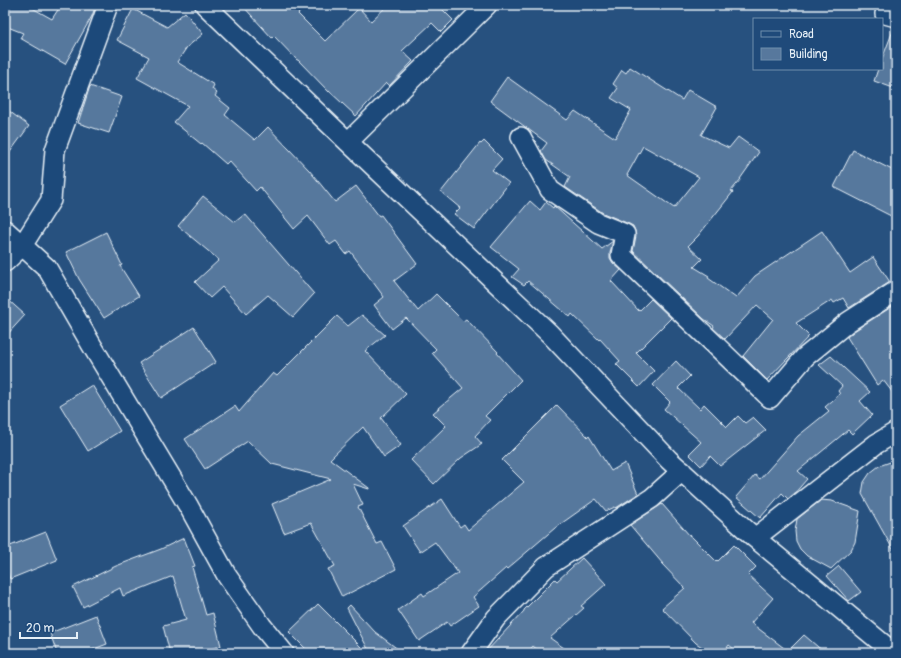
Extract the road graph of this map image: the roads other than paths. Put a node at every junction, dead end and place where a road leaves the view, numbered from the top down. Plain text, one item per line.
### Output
1 (108, 5) edge
2 (205, 5) edge
3 (487, 5) edge
4 (520, 137) dead end
5 (348, 142) junction
6 (5, 230) edge
7 (22, 246) junction
8 (5, 262) edge
9 (896, 291) edge
10 (896, 432) edge
11 (682, 471) junction
12 (755, 538) junction
13 (284, 653) edge
14 (471, 653) edge
15 (894, 653) edge

1 - 7 street
2 - 5 street
3 - 5 street
4 - 9 street
5 - 11 street
6 - 7 street
7 - 8 street
7 - 13 street
10 - 12 street
11 - 12 street
11 - 14 street
12 - 15 street

